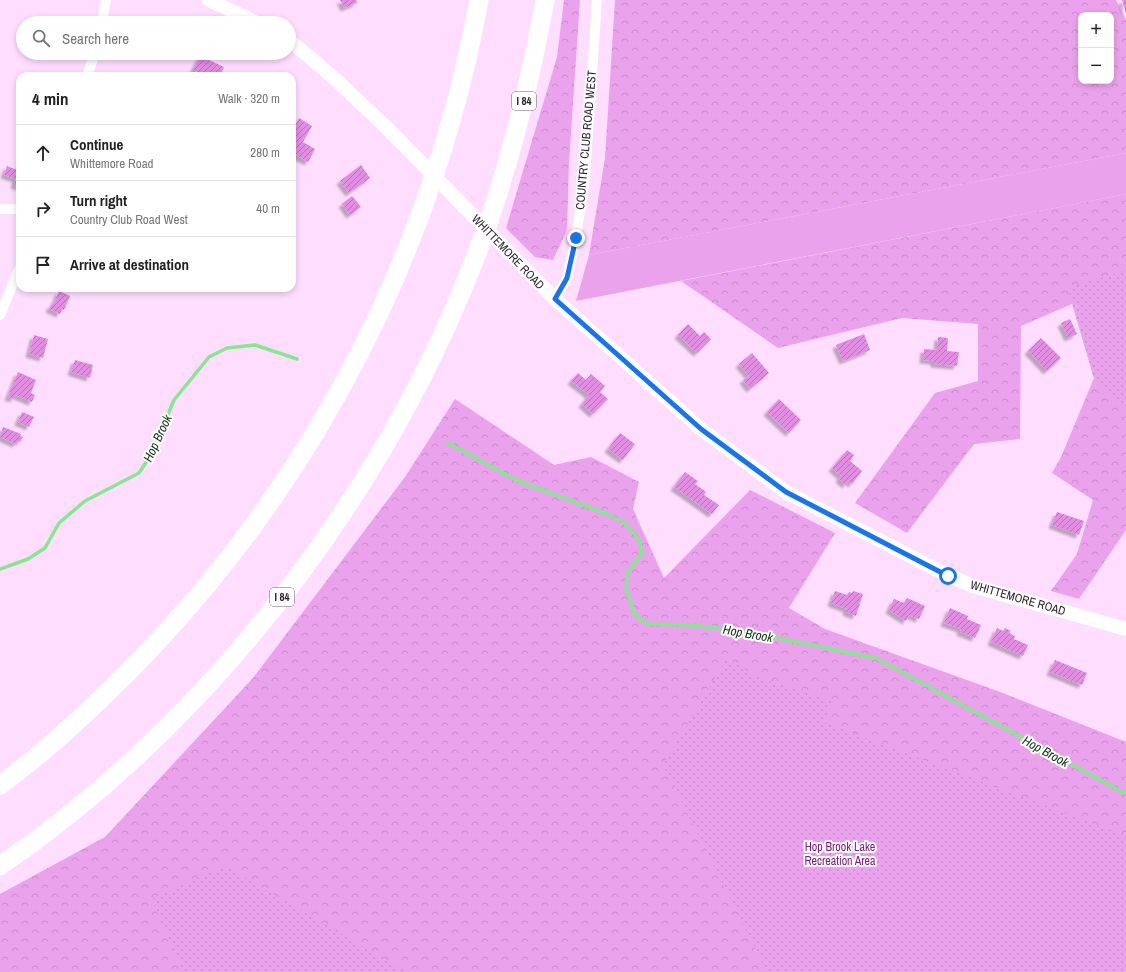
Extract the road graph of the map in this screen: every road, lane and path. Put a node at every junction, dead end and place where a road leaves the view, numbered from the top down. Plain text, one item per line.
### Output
1 (106, 0) edge
2 (209, 0) edge
3 (479, 0) edge
4 (545, 0) edge
5 (597, 0) edge
6 (103, 16) edge
7 (242, 16) edge
8 (296, 46) edge
9 (93, 60) edge
10 (88, 72) edge
11 (0, 209) edge
12 (16, 209) edge
13 (16, 277) edge
14 (555, 299) junction
15 (0, 315) edge
16 (1126, 629) edge
17 (0, 785) edge
18 (0, 866) edge

1 - 6 street
2 - 7 main road
3 - 17 highway
4 - 18 highway, I 84
5 - 14 street, COUNTRY CLUB ROAD WEST
8 - 14 main road, WHITTEMORE ROAD
9 - 10 street
11 - 12 street
13 - 15 street
14 - 16 main road, WHITTEMORE ROAD

